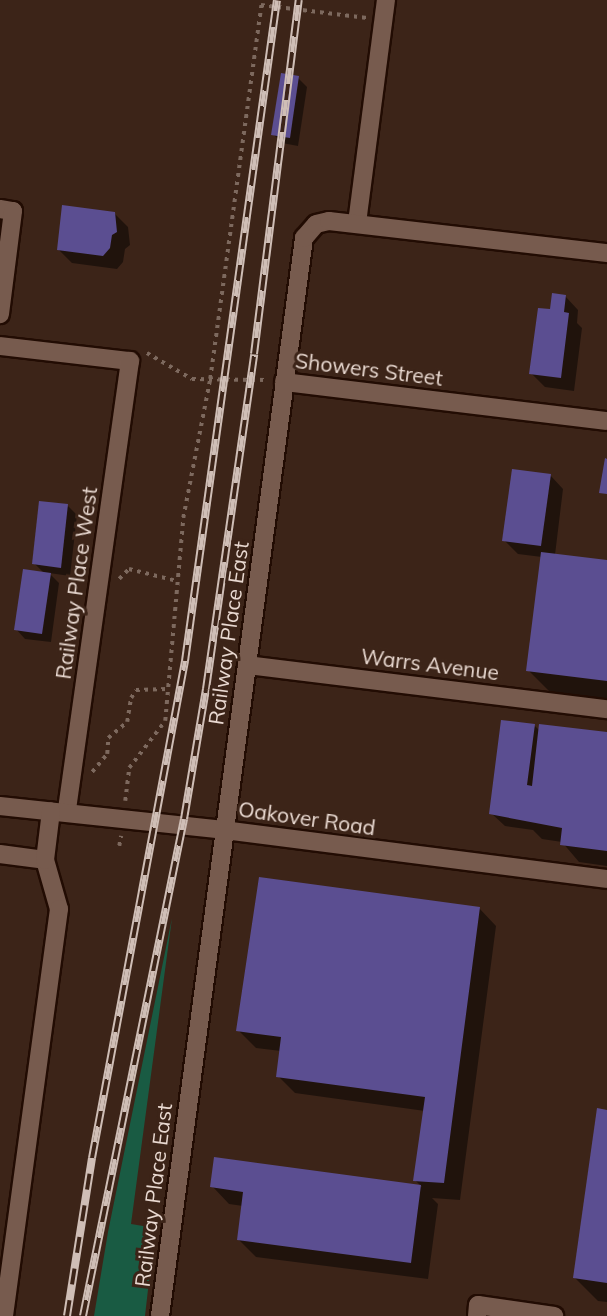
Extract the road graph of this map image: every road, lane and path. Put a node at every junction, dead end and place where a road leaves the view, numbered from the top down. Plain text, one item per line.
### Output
1 (386, 0) edge
2 (261, 3) edge
3 (383, 20) junction
4 (0, 209) edge
5 (357, 223) junction
6 (607, 253) edge
7 (0, 314) edge
8 (0, 346) edge
9 (137, 356) junction
10 (211, 379) junction
11 (284, 382) junction
12 (607, 421) edge
13 (139, 570) dead end
14 (177, 582) junction
15 (247, 665) junction
16 (168, 689) junction
17 (607, 709) edge
18 (85, 781) dead end
19 (0, 806) edge
20 (59, 811) junction
21 (123, 818) junction
22 (223, 830) junction
23 (119, 846) dead end
24 (0, 854) edge
25 (45, 860) junction
26 (607, 879) edge
27 (477, 1311) edge
28 (4, 1316) edge
29 (160, 1316) edge
30 (554, 1316) edge

1 - 3 street
2 - 3 path
2 - 10 path
3 - 5 street
4 - 7 street
5 - 6 street, Railway Place East
5 - 11 street, Railway Place East
8 - 9 street
9 - 10 path, Showers Street
9 - 20 street, Railway Place West
10 - 11 path, Showers Street
10 - 14 path
11 - 12 street, Showers Street
11 - 15 street, Railway Place East
13 - 14 path
14 - 16 path
15 - 17 street, Warrs Avenue
15 - 22 street, Railway Place East
16 - 18 path
16 - 21 path
19 - 20 street, Oakover Road
20 - 21 street, Oakover Road
20 - 25 street, Railway Place West
21 - 22 street, Oakover Road
21 - 23 path
22 - 26 street, Oakover Road
22 - 29 street, Railway Place East
24 - 25 street
25 - 28 street
27 - 30 street

